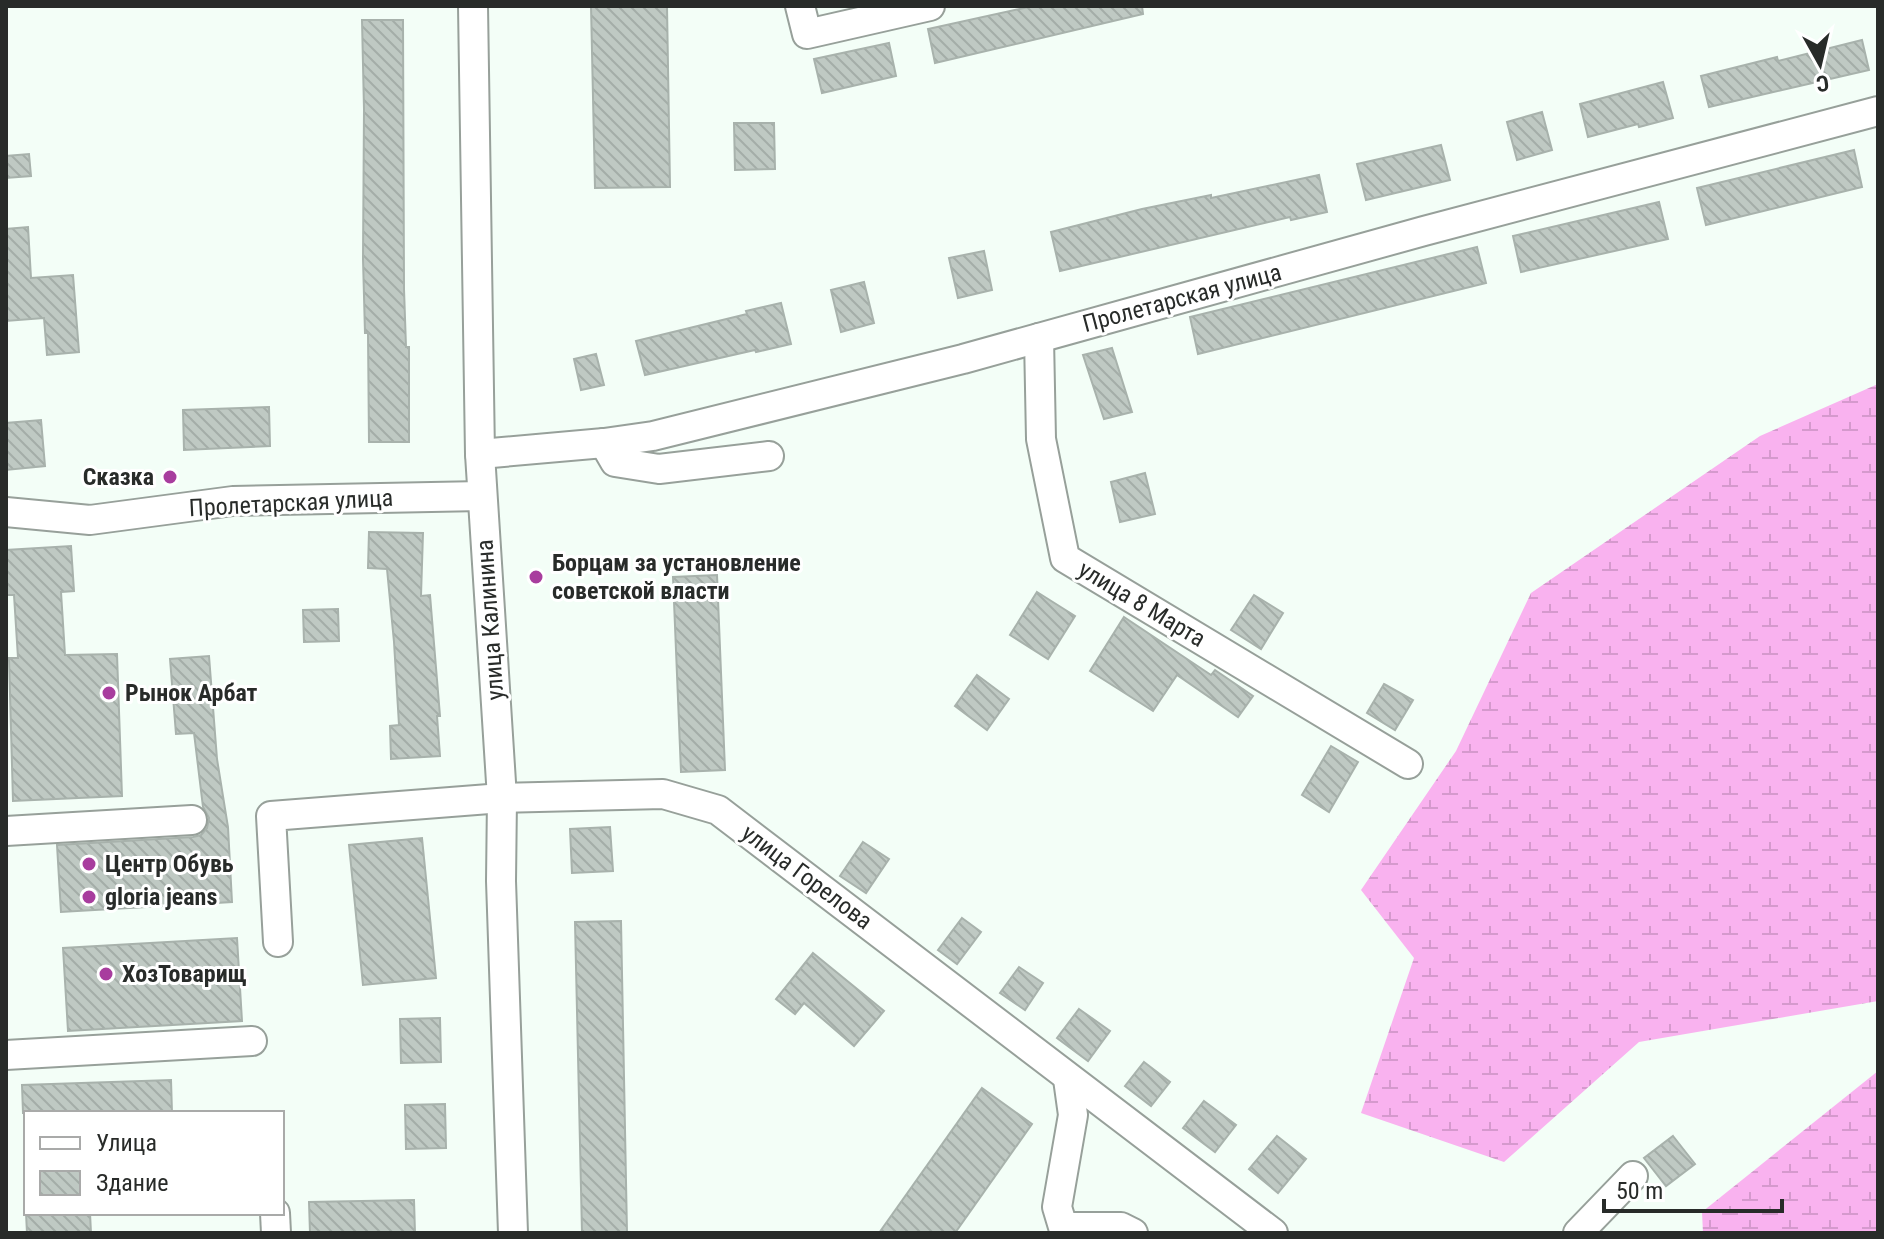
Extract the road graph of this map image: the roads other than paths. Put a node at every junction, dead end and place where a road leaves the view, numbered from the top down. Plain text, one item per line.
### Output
1 (473, 6) edge
2 (800, 6) edge
3 (930, 6) edge
4 (1878, 111) edge
5 (1039, 338) junction
6 (604, 443) junction
7 (480, 454) junction
8 (769, 456) dead end
9 (482, 496) junction
10 (6, 512) edge
11 (1408, 764) dead end
12 (502, 798) junction
13 (192, 820) dead end
14 (6, 831) edge
15 (278, 942) dead end
16 (252, 1041) dead end
17 (6, 1055) edge
18 (1068, 1079) junction
19 (1633, 1176) dead end
20 (1272, 1232) edge
21 (513, 1233) edge
22 (1133, 1233) edge
23 (1578, 1233) edge

1 - 7 street, улица Калинина
2 - 3 street
4 - 5 street, Пролетарская улица
5 - 6 street, Пролетарская улица
5 - 11 street, улица 8 Марта
6 - 7 street, Пролетарская улица
6 - 8 street
7 - 9 street, улица Калинина
9 - 10 street, Пролетарская улица
9 - 12 street, улица Калинина
12 - 15 street, улица Горелова
12 - 18 street, улица Горелова
12 - 21 street, улица Калинина
13 - 14 street
16 - 17 street
18 - 20 street, улица Горелова
18 - 22 street
19 - 23 street

